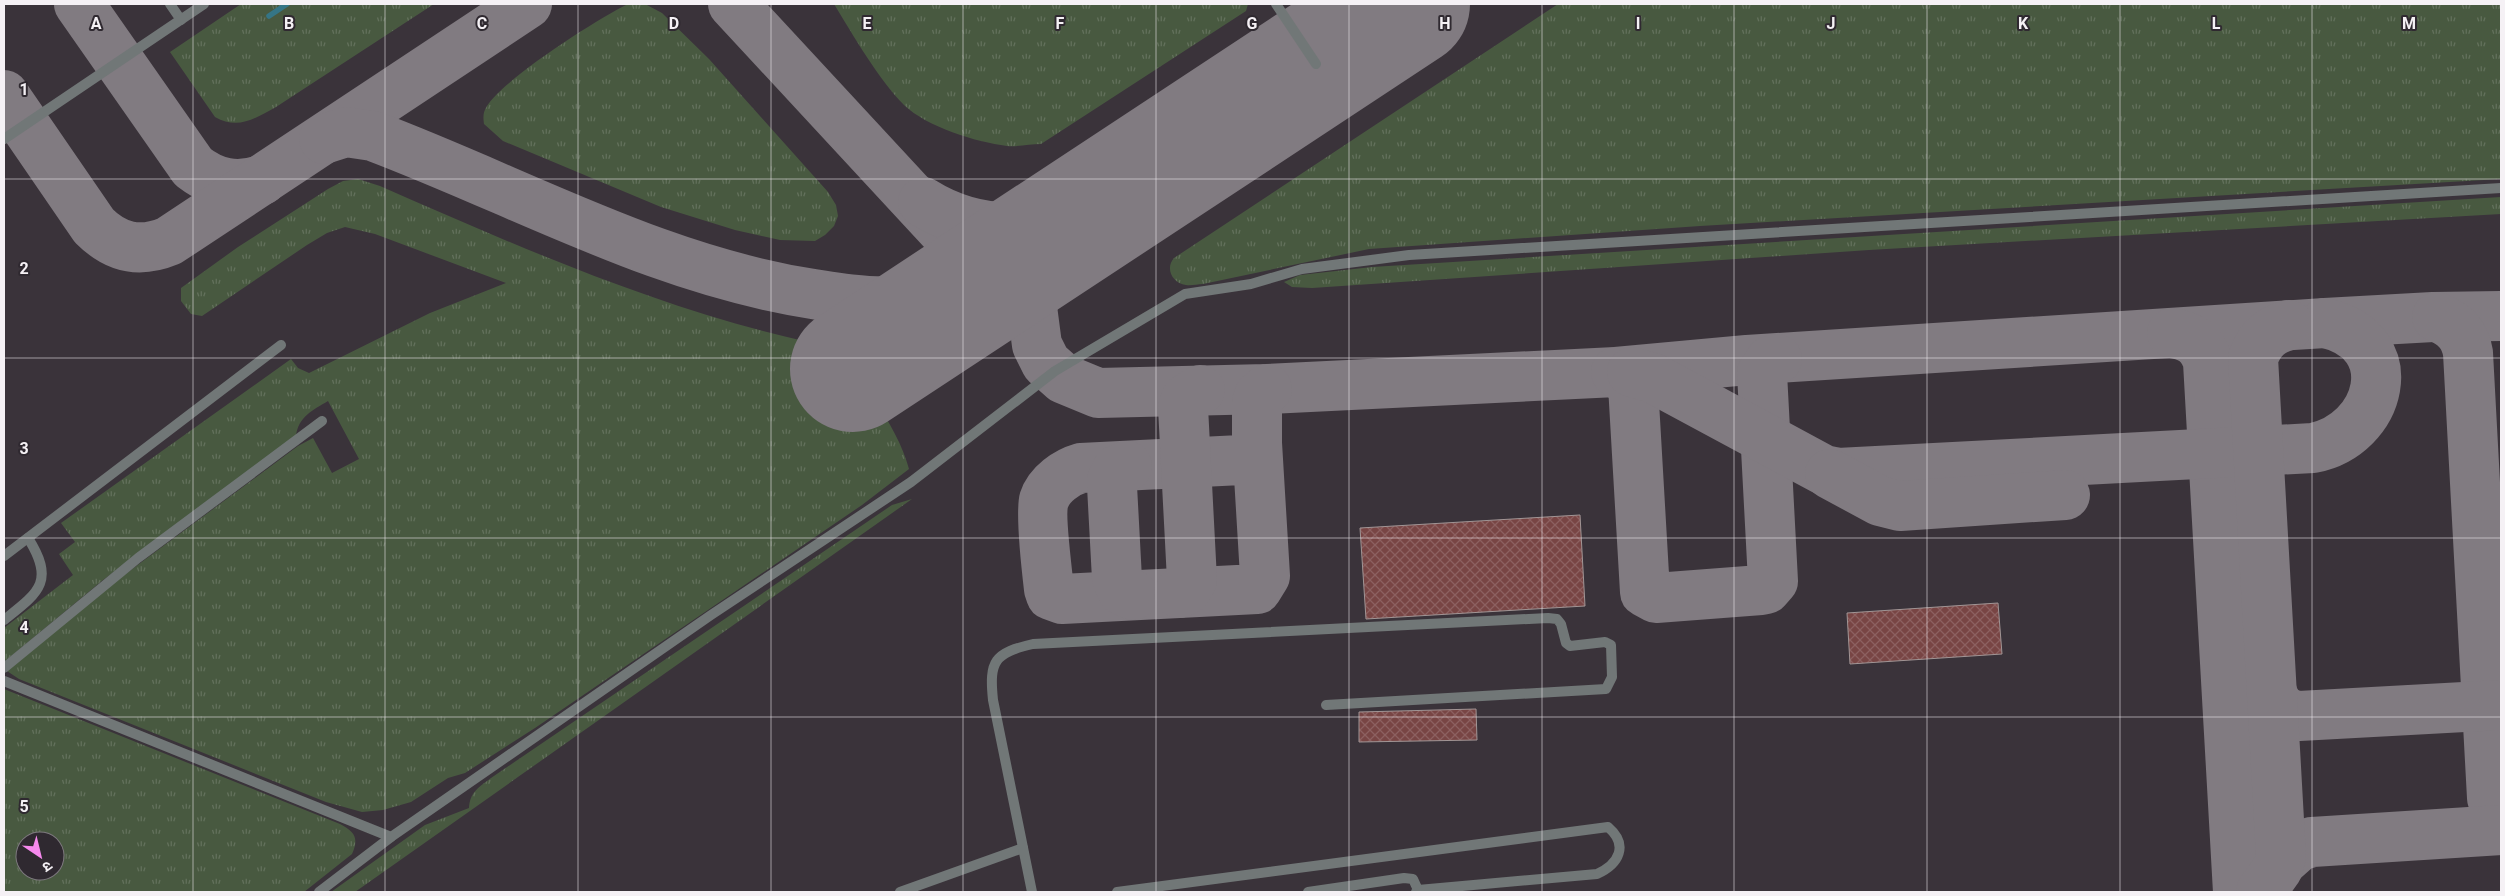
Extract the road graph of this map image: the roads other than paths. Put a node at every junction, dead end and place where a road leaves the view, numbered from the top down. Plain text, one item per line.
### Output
1 (170, 4) edge
2 (204, 4) edge
3 (1276, 4) edge
4 (181, 20) junction
5 (1316, 64) dead end
6 (4, 139) edge
7 (2501, 188) edge
8 (281, 345) dead end
9 (322, 421) dead end
10 (28, 538) junction
11 (4, 556) edge
12 (4, 620) edge
13 (4, 668) edge
14 (4, 681) edge
15 (1326, 705) dead end
16 (391, 837) junction
17 (1024, 848) junction
18 (1417, 891) edge
19 (319, 892) edge
20 (900, 892) edge
21 (1032, 892) edge
22 (1118, 892) edge
23 (1308, 892) edge

1 - 4 lane
2 - 4 lane
3 - 5 lane
4 - 6 lane
7 - 16 lane
8 - 10 lane
9 - 13 lane
10 - 11 lane
10 - 12 lane
14 - 16 lane
15 - 17 lane
16 - 19 lane
17 - 20 lane
17 - 21 lane
18 - 22 lane
18 - 23 lane

